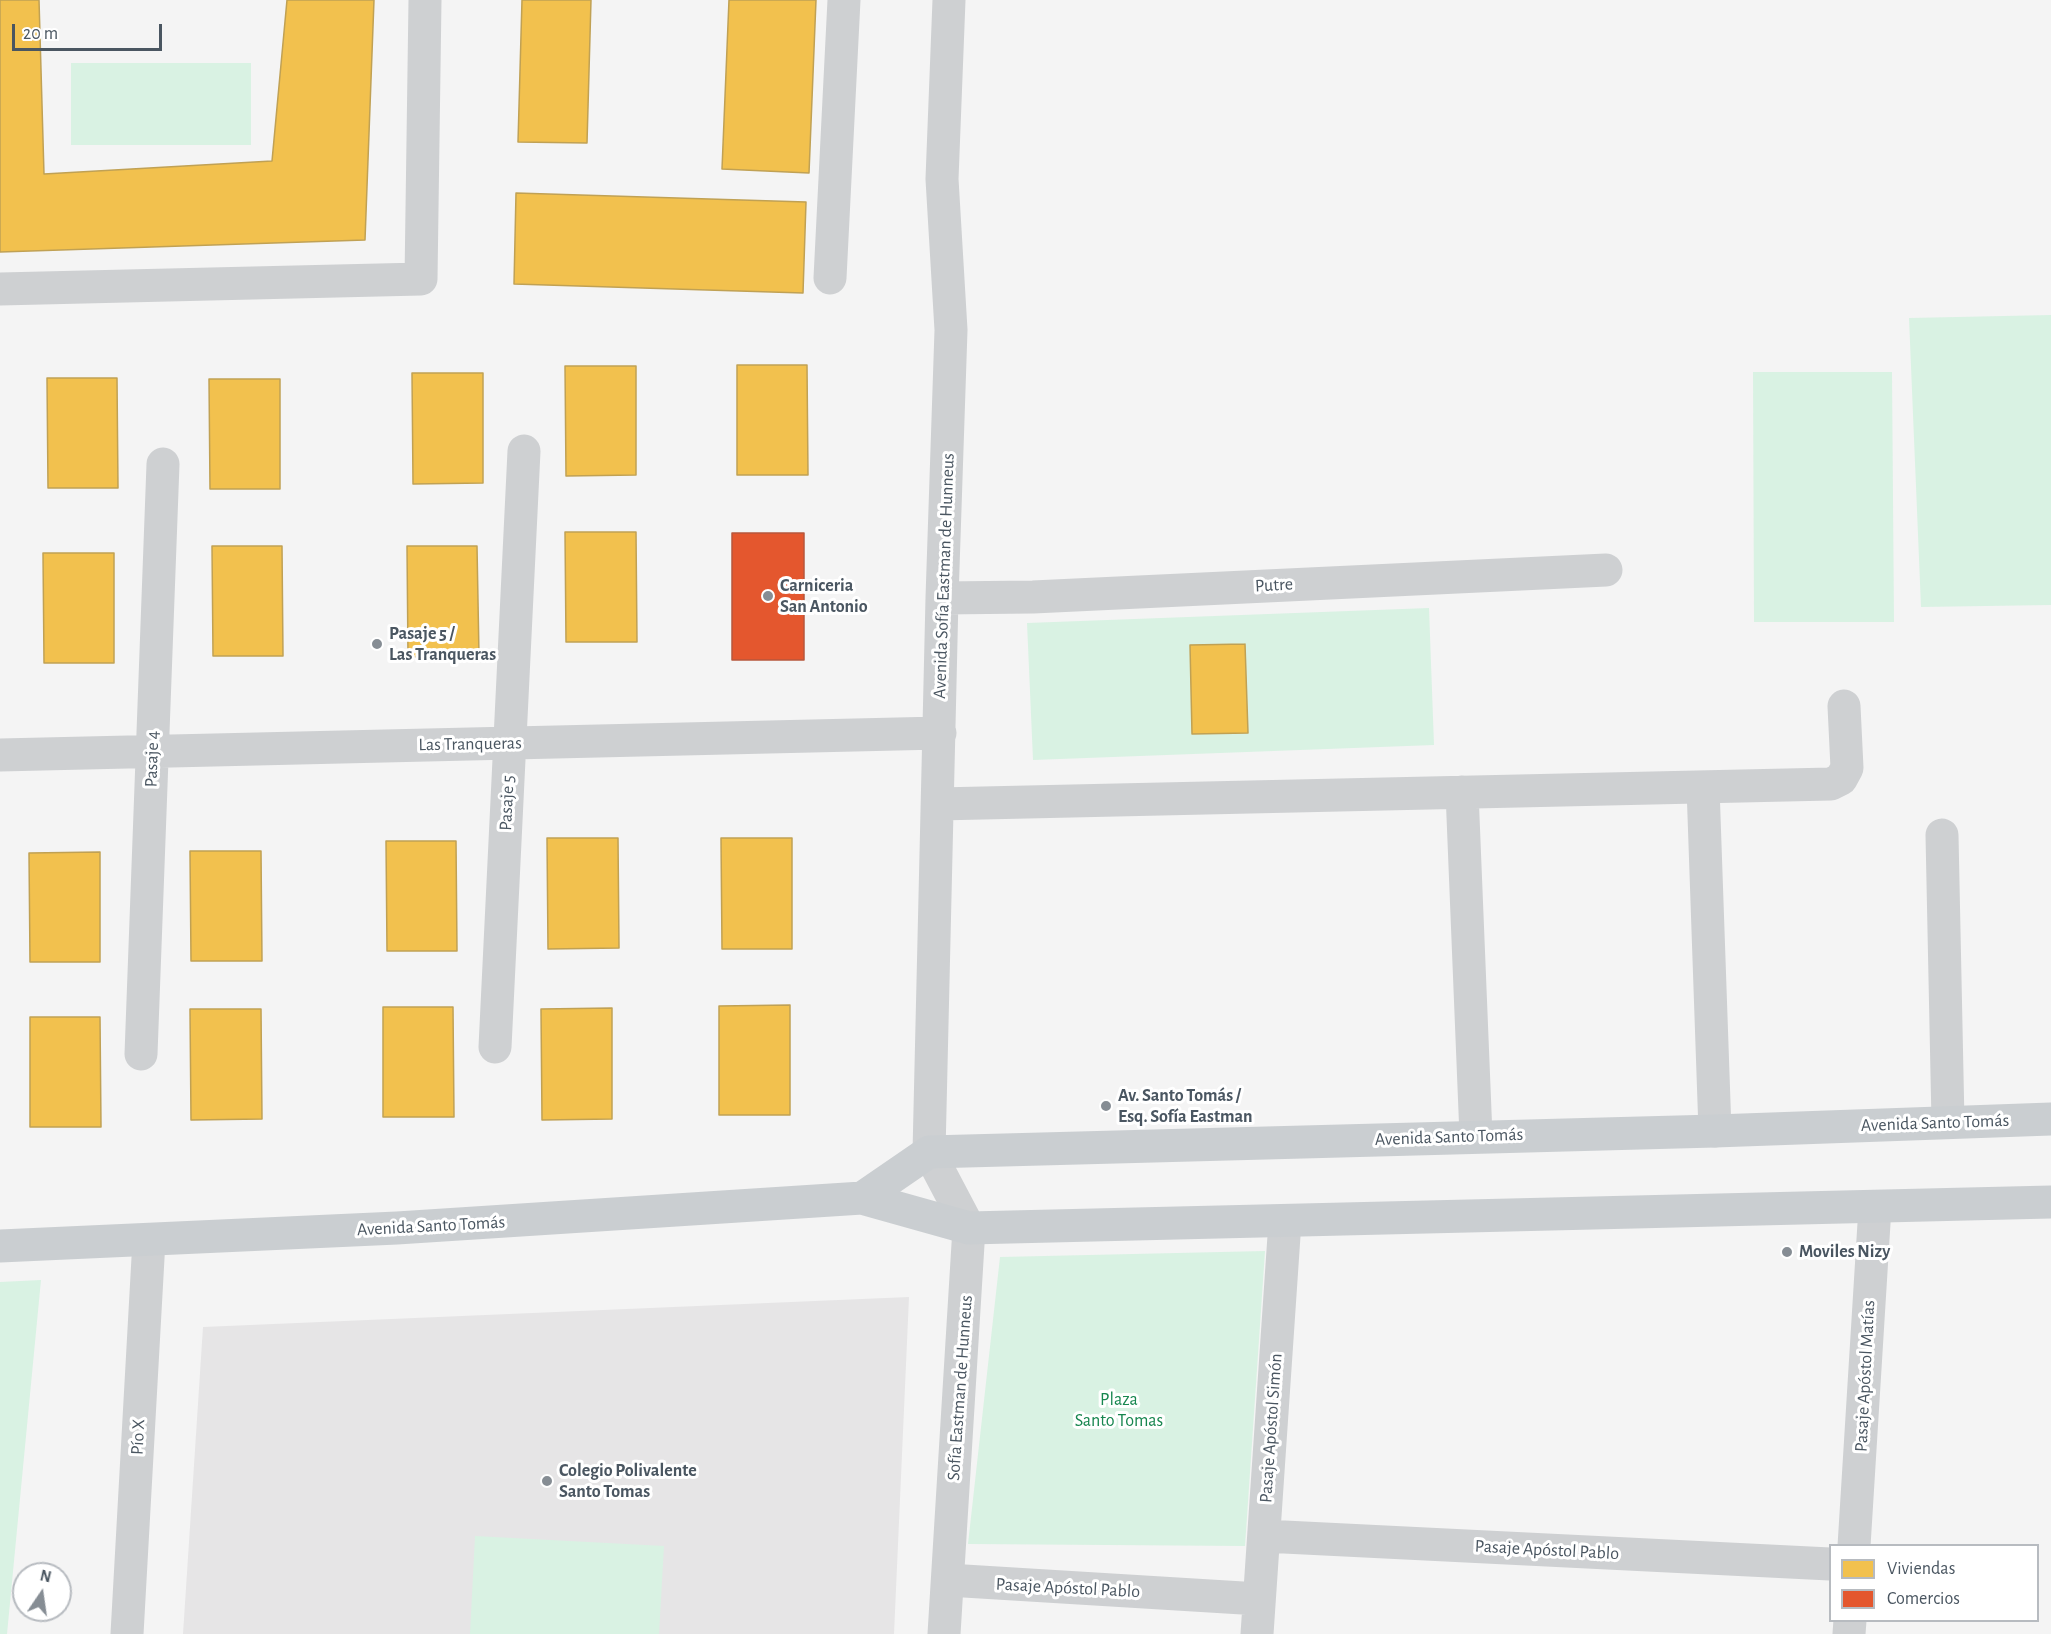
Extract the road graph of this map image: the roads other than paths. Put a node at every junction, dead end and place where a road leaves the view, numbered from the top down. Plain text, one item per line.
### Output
1 (425, 0) edge
2 (844, 0) edge
3 (949, 0) edge
4 (830, 278) dead end
5 (0, 289) edge
6 (524, 451) dead end
7 (163, 464) dead end
8 (1606, 570) dead end
9 (942, 598) junction
10 (1844, 706) dead end
11 (940, 733) junction
12 (510, 743) junction
13 (153, 751) junction
14 (0, 755) edge
15 (1703, 787) junction
16 (1462, 792) junction
17 (938, 804) junction
18 (1942, 835) dead end
19 (495, 1047) dead end
20 (141, 1054) dead end
21 (2051, 1119) edge
22 (1948, 1122) junction
23 (1715, 1131) junction
24 (1476, 1136) junction
25 (929, 1152) junction
26 (862, 1198) junction
27 (2051, 1202) edge
28 (1875, 1207) junction
29 (1285, 1221) junction
30 (969, 1228) junction
31 (149, 1240) junction
32 (0, 1246) edge
33 (1264, 1536) junction
34 (1854, 1544) edge
35 (1829, 1564) edge
36 (948, 1580) junction
37 (1259, 1599) junction
38 (127, 1634) edge
39 (944, 1634) edge
40 (1257, 1634) edge

1 - 5 street
2 - 4 street
3 - 9 street, Avenida Sofía Eastman de Hunneus
6 - 12 street, Pasaje 5
7 - 13 street, Pasaje 4
8 - 9 street, Putre
9 - 11 street, Avenida Sofía Eastman de Hunneus
10 - 15 street
11 - 12 street, Las Tranqueras
11 - 17 street, Avenida Sofía Eastman de Hunneus
12 - 13 street, Las Tranqueras
12 - 19 street, Pasaje 5
13 - 14 street, Las Tranqueras
13 - 20 street, Pasaje 4
15 - 16 street
15 - 23 street
16 - 17 street
16 - 24 street
17 - 25 street, Avenida Sofía Eastman de Hunneus
18 - 22 street
21 - 22 main road, Avenida Santo Tomás
22 - 23 main road, Avenida Santo Tomás
23 - 24 main road, Avenida Santo Tomás
24 - 25 main road, Avenida Santo Tomás
25 - 26 main road
25 - 30 street
26 - 30 main road, Avenida Santo Tomás
26 - 31 main road, Avenida Santo Tomás
27 - 28 main road, Avenida Santo Tomás
28 - 29 main road, Avenida Santo Tomás
28 - 34 street, Pasaje Apóstol Matías
29 - 30 main road, Avenida Santo Tomás
29 - 33 street, Pasaje Apóstol Simón
30 - 36 street, Sofía Eastman de Hunneus
31 - 32 main road, Avenida Santo Tomás
31 - 38 street, Pío X
33 - 35 street, Pasaje Apóstol Pablo
33 - 37 street, Pasaje Apóstol Simón
36 - 37 street, Pasaje Apóstol Pablo
36 - 39 street, Sofía Eastman de Hunneus
37 - 40 street, Pasaje Apóstol Simón

